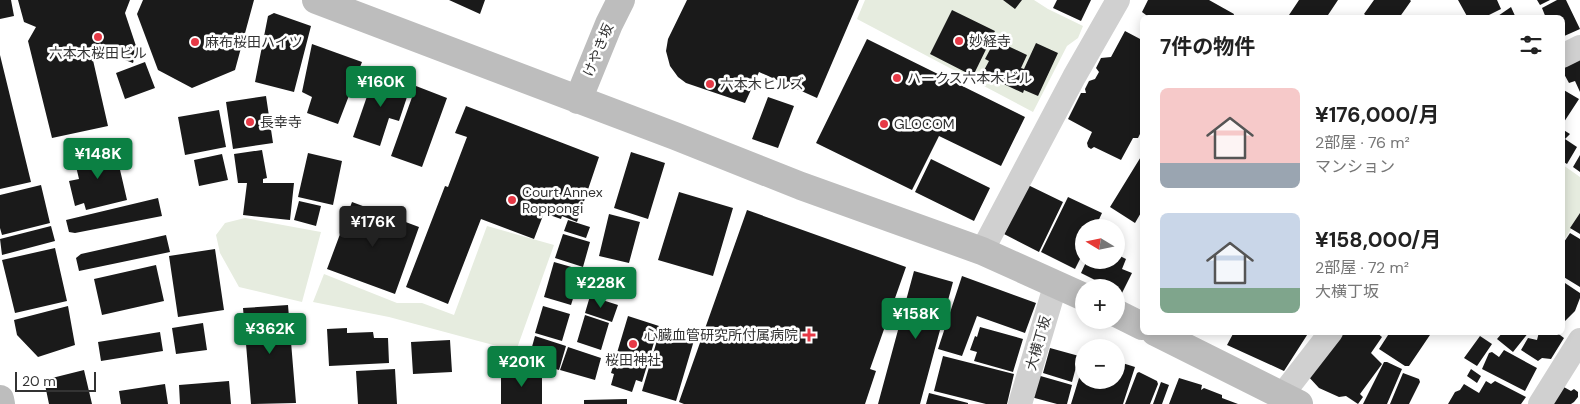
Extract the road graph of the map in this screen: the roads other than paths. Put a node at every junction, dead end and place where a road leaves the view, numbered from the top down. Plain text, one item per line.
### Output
1 (316, 0) edge
2 (621, 0) edge
3 (1118, 0) edge
4 (1580, 46) edge
5 (1565, 54) edge
6 (578, 100) junction
7 (982, 251) junction
8 (1056, 283) junction
9 (1075, 292) edge
10 (1125, 318) edge
11 (1140, 325) edge
12 (1161, 335) edge
13 (1329, 335) edge
14 (1580, 340) edge
15 (0, 399) edge
16 (1290, 400) edge
17 (1, 404) edge
18 (1020, 404) edge
19 (1540, 404) edge

1 - 6 street
2 - 6 street, けやき坂
3 - 7 street
4 - 5 street
6 - 7 street
7 - 8 street
8 - 9 street
8 - 18 street, 大横丁坂
10 - 11 street
12 - 16 street
13 - 16 street
14 - 19 street
15 - 17 street

